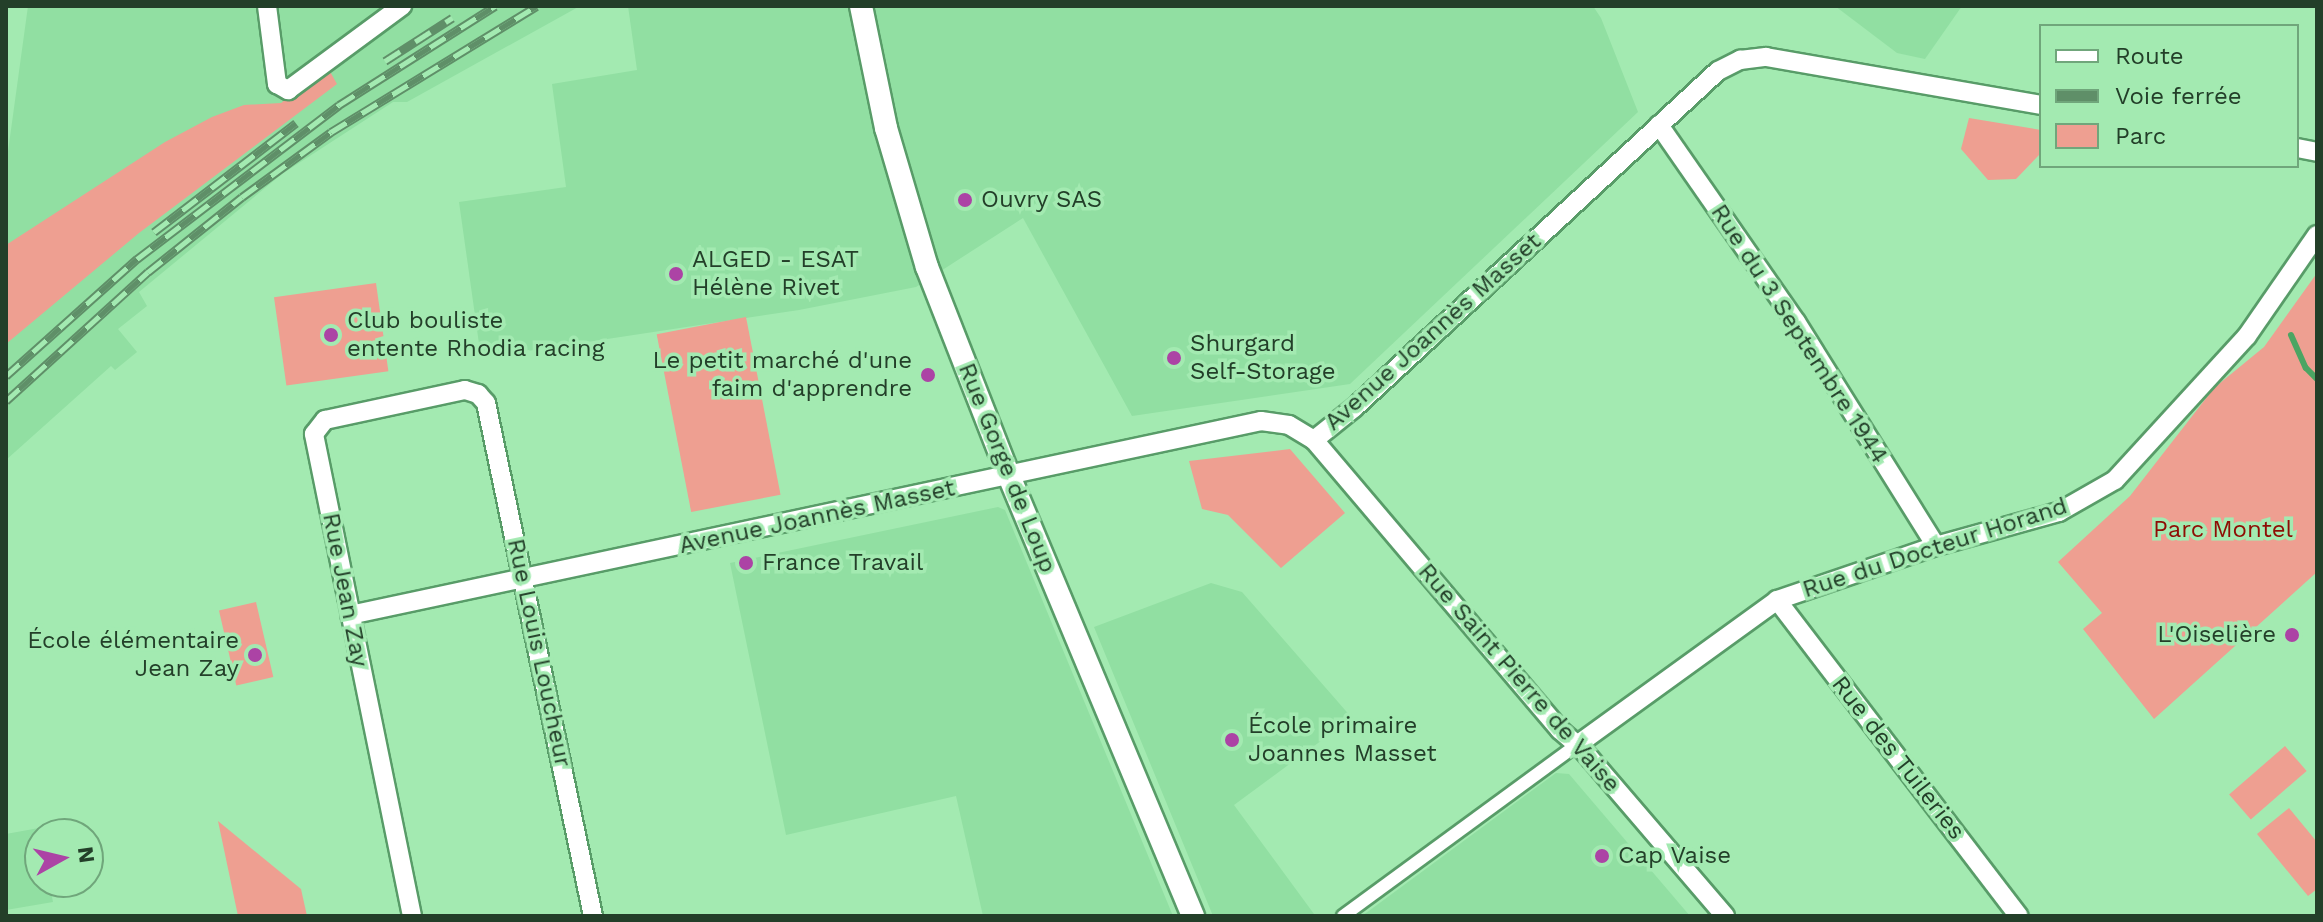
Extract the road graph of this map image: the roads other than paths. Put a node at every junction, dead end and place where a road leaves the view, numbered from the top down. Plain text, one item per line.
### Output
1 (267, 6) edge
2 (402, 6) edge
3 (861, 6) edge
4 (2039, 105) edge
5 (1659, 125) junction
6 (2317, 235) edge
7 (478, 394) joint
8 (1314, 440) junction
9 (1009, 476) junction
10 (1936, 546) junction
11 (524, 579) junction
12 (1777, 600) junction
13 (350, 615) junction
14 (1577, 745) junction
15 (412, 916) edge
16 (593, 916) edge
17 (1193, 916) edge
18 (1343, 916) edge
19 (1725, 916) edge
20 (2019, 916) edge

1 - 2 street
3 - 9 street, Rue Gorge de Loup
4 - 5 street, Avenue Joannès Masset
5 - 8 street, Avenue Joannès Masset
5 - 10 street, Rue du 3 Septembre 1944
6 - 10 street, Rue du Docteur Horand
7 - 11 street, Rue Louis Loucheur
7 - 13 street, Rue Jean Zay
8 - 9 street, Avenue Joannès Masset
8 - 14 street, Rue Saint Pierre de Vaise
9 - 11 street, Avenue Joannès Masset
9 - 17 street, Rue Gorge de Loup
10 - 12 street, Rue du Docteur Horand
11 - 13 street, Avenue Joannès Masset
11 - 16 street, Rue Louis Loucheur
12 - 14 street, Rue du Docteur Horand
12 - 20 street, Rue des Tuileries
13 - 15 street, Rue Jean Zay
14 - 18 street, Rue du Docteur Horand
14 - 19 street, Rue Saint Pierre de Vaise

